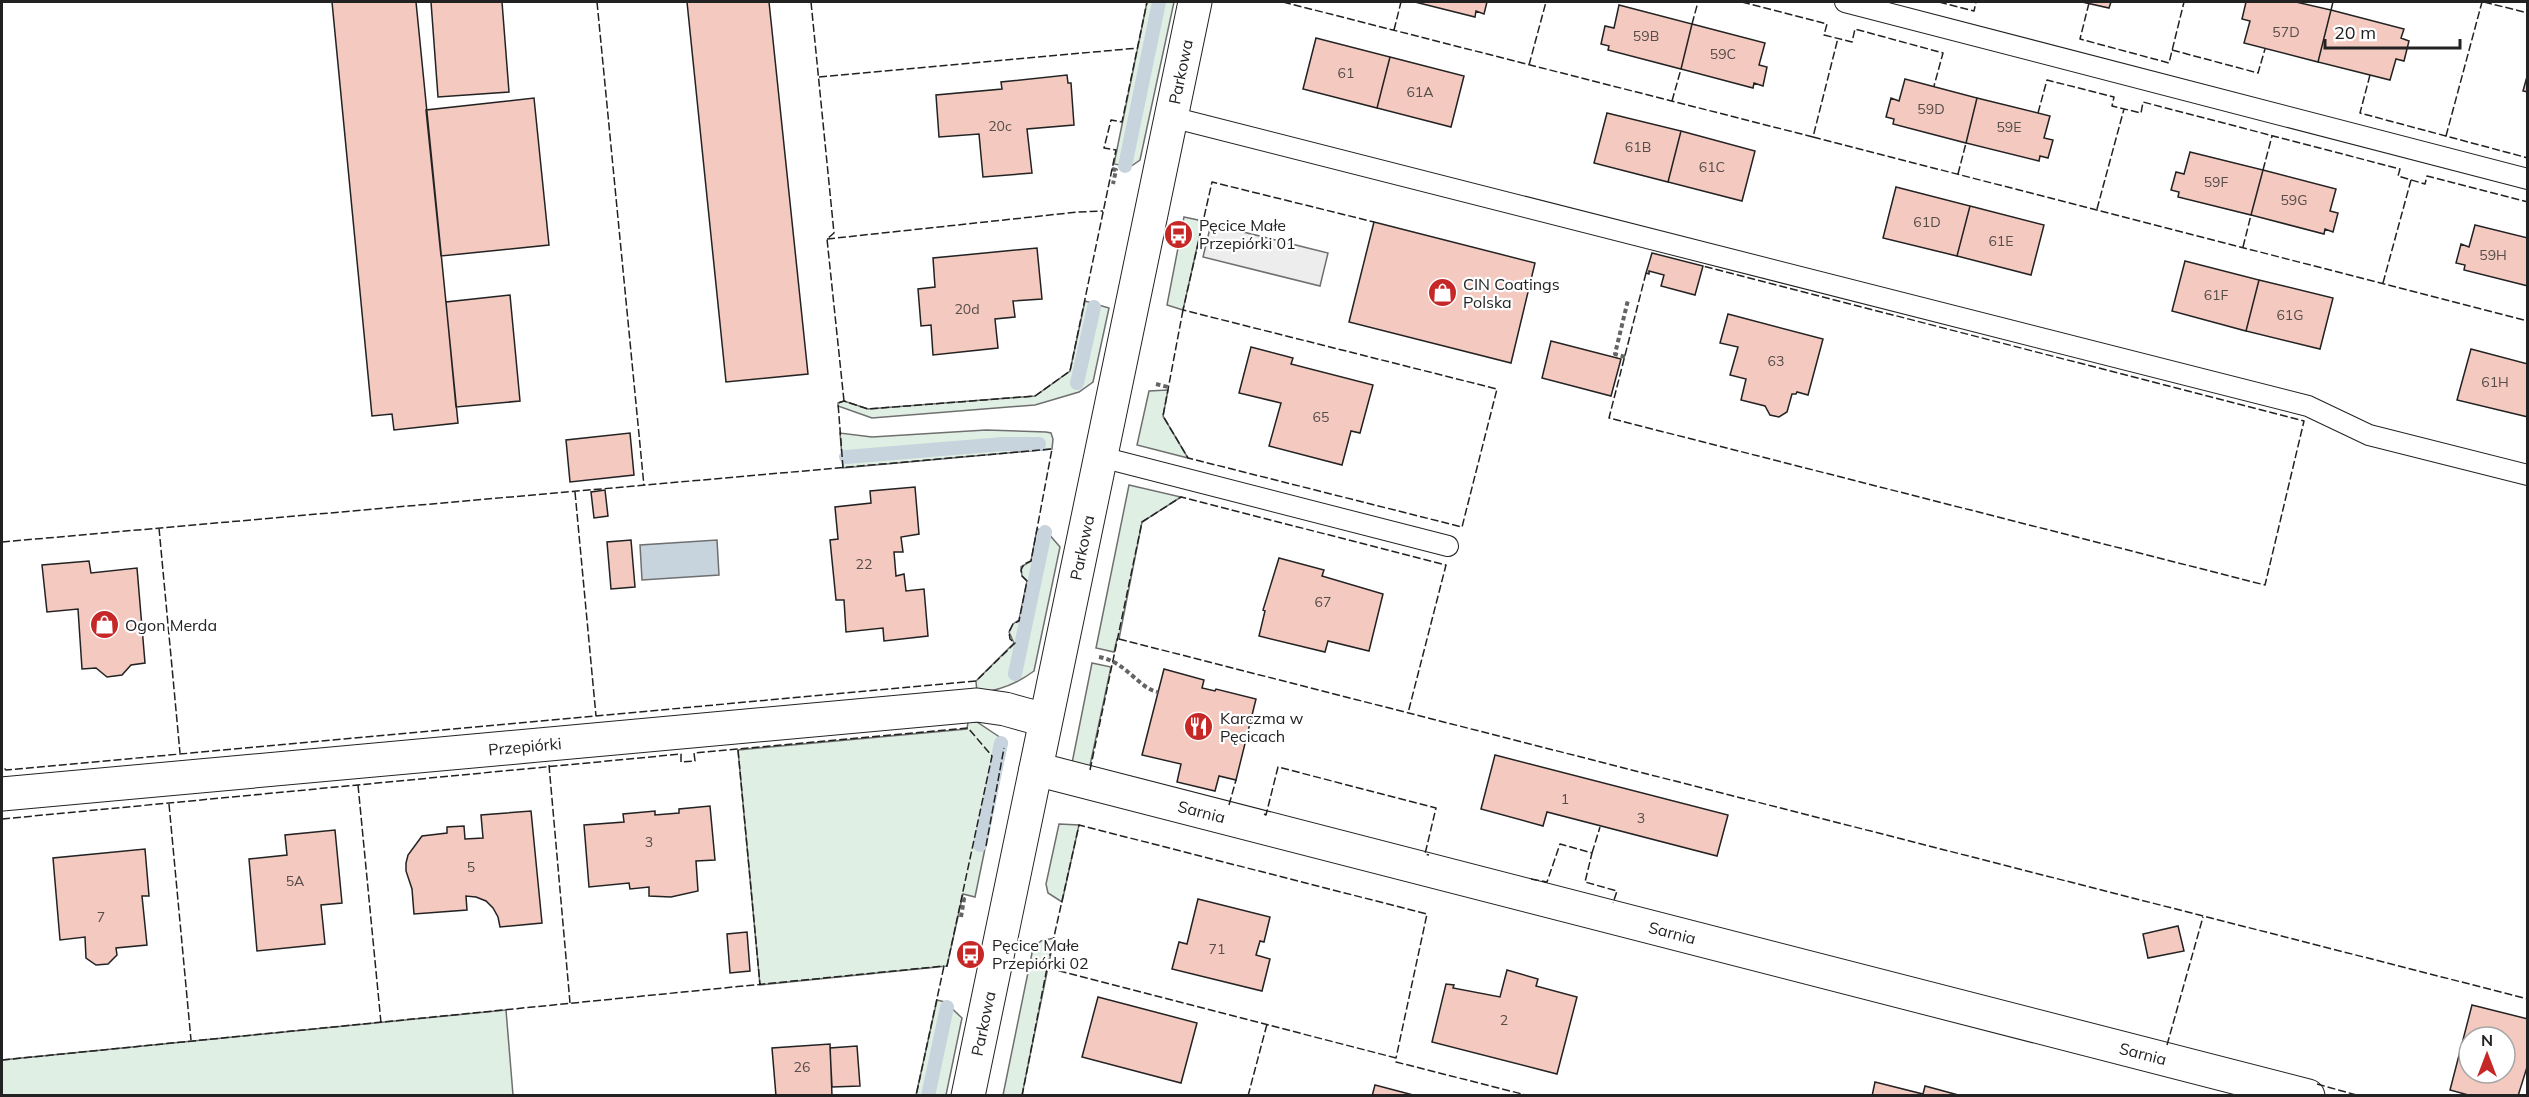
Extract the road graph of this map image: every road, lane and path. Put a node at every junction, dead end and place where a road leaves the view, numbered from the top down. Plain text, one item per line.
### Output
1 (1195, 2) edge
2 (1845, 2) edge
3 (1171, 117) junction
4 (1112, 169) dead end
5 (2528, 178) edge
6 (1113, 184) dead end
7 (1628, 300) dead end
8 (1625, 357) dead end
9 (1101, 456) junction
10 (2528, 475) edge
11 (1448, 546) dead end
12 (1095, 656) dead end
13 (1158, 692) dead end
14 (1046, 720) junction
15 (1036, 769) junction
16 (2, 794) edge
17 (962, 898) dead end
18 (961, 916) dead end
19 (968, 1095) edge
20 (2308, 1095) edge

1 - 3 street, Parkowa
2 - 5 lane
3 - 9 street, Parkowa
3 - 10 lane
4 - 6 path
7 - 8 path
9 - 11 lane
9 - 14 street, Parkowa
12 - 13 path
14 - 15 street, Parkowa
14 - 16 street, Przepiórki
15 - 19 street, Parkowa
15 - 20 street, Sarnia
17 - 18 path

